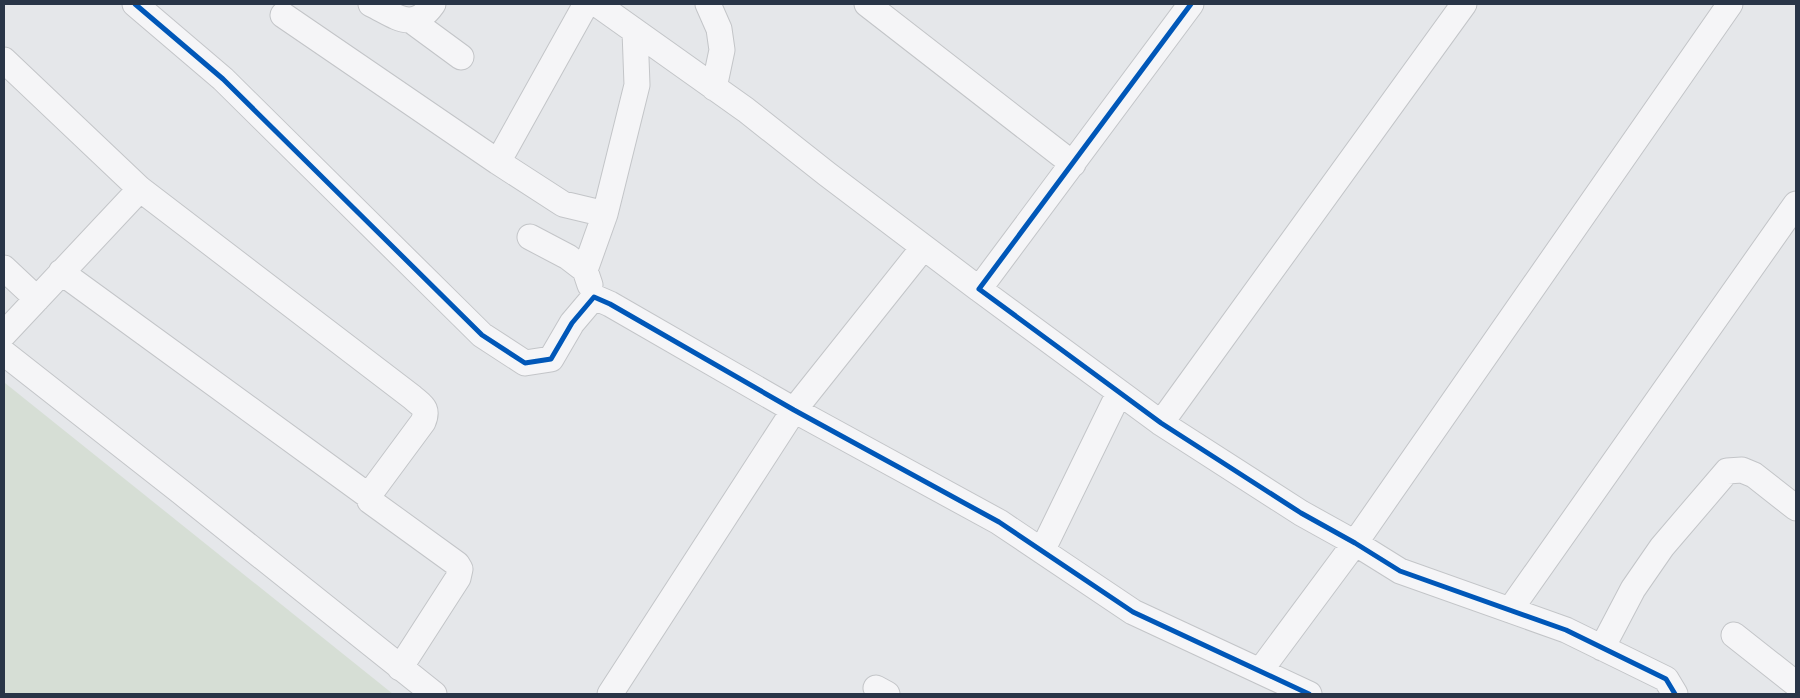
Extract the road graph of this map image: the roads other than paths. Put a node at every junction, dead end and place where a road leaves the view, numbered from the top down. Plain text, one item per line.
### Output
1 (136, 4) edge
2 (372, 4) edge
3 (433, 4) edge
4 (586, 4) edge
5 (597, 4) edge
6 (708, 4) edge
7 (867, 4) edge
8 (1191, 4) edge
9 (1464, 4) edge
10 (1730, 4) edge
11 (283, 15) dead end
12 (412, 21) junction
13 (635, 31) junction
14 (461, 57) dead end
15 (4, 60) edge
16 (714, 88) junction
17 (498, 162) junction
18 (1073, 164) junction
19 (140, 189) junction
20 (1796, 204) edge
21 (604, 214) junction
22 (530, 237) dead end
23 (923, 248) junction
24 (4, 268) edge
25 (585, 270) junction
26 (61, 272) junction
27 (979, 289) junction
28 (594, 297) junction
29 (37, 299) junction
30 (4, 334) edge
31 (4, 353) edge
32 (1119, 393) junction
33 (794, 410) junction
34 (1161, 422) junction
35 (370, 497) junction
36 (1796, 508) edge
37 (1355, 543) junction
38 (1042, 551) junction
39 (1510, 610) junction
40 (1734, 635) dead end
41 (1602, 648) junction
42 (400, 668) junction
43 (1260, 671) junction
44 (1796, 684) edge
45 (434, 694) edge
46 (610, 694) edge
47 (1309, 694) edge
48 (1675, 694) edge

1 - 28 street
2 - 12 street
3 - 12 street
4 - 17 street
5 - 13 street
6 - 16 street
7 - 18 street
8 - 18 street
9 - 34 street
10 - 37 street
11 - 17 street
12 - 14 street
13 - 16 street
13 - 21 street
15 - 19 street
16 - 23 street
17 - 21 street
18 - 27 street
19 - 26 street
19 - 35 street
20 - 39 street
21 - 25 street
22 - 25 street
23 - 27 street
23 - 33 street
24 - 29 street
25 - 28 street
26 - 29 street
26 - 35 street
27 - 32 street
28 - 33 street
29 - 30 street
31 - 42 street
32 - 34 street
32 - 38 street
33 - 38 street
33 - 46 street
34 - 37 street
35 - 42 street
36 - 41 street
37 - 39 street
37 - 43 street
38 - 43 street
39 - 41 street
40 - 44 street
41 - 48 street
42 - 45 street
43 - 47 street

